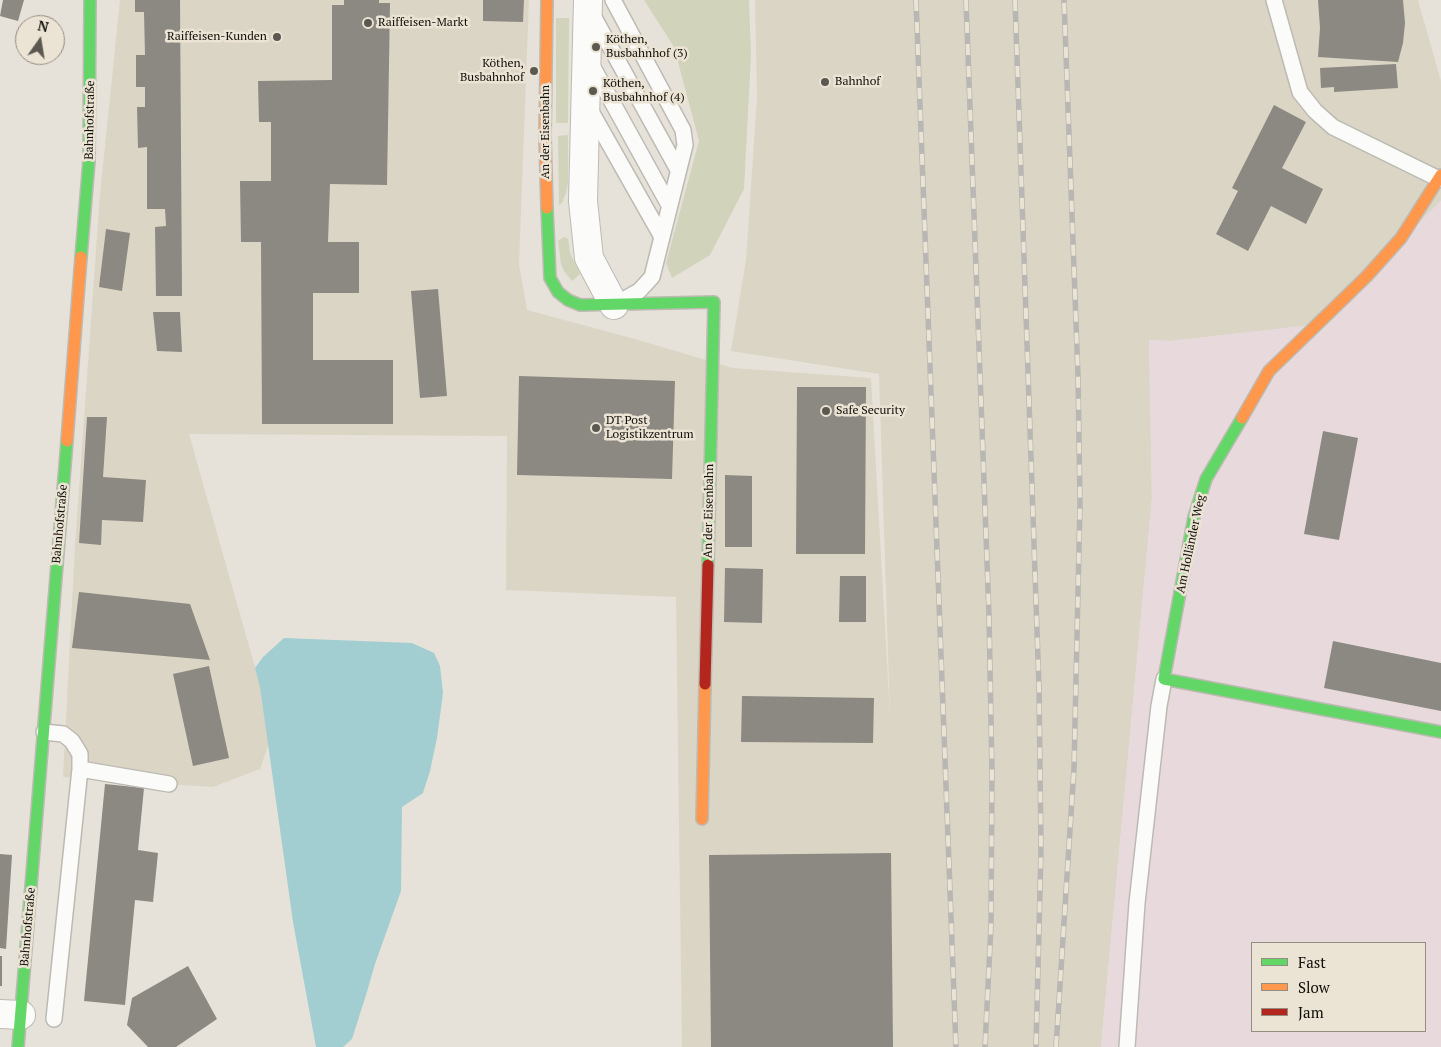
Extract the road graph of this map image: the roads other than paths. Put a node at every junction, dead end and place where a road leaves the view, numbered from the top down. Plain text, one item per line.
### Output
1 (90, 0) edge
2 (547, 0) edge
3 (1274, 0) edge
4 (596, 2) edge
5 (587, 56) junction
6 (586, 102) junction
7 (678, 170) junction
8 (1440, 178) edge
9 (669, 204) junction
10 (662, 237) junction
11 (614, 305) junction
12 (1164, 679) junction
13 (44, 732) junction
14 (1441, 732) edge
15 (80, 769) junction
16 (169, 784) dead end
17 (702, 819) dead end
18 (10, 1015) edge
19 (54, 1019) dead end
20 (18, 1047) edge
21 (1127, 1047) edge

1 - 13 street, Bahnhofstraße
2 - 11 street, An der Eisenbahn
3 - 8 lane
4 - 5 street
4 - 7 lane
4 - 7 lane
5 - 6 street
5 - 9 lane
6 - 10 lane
6 - 11 street
7 - 9 lane
8 - 12 street, Am Holländer Weg
9 - 10 lane
10 - 11 lane
11 - 17 street, An der Eisenbahn
12 - 14 street
12 - 21 lane
13 - 15 lane
13 - 18 street, Bahnhofstraße
15 - 16 lane
15 - 19 lane
18 - 20 street, Bahnhofstraße

